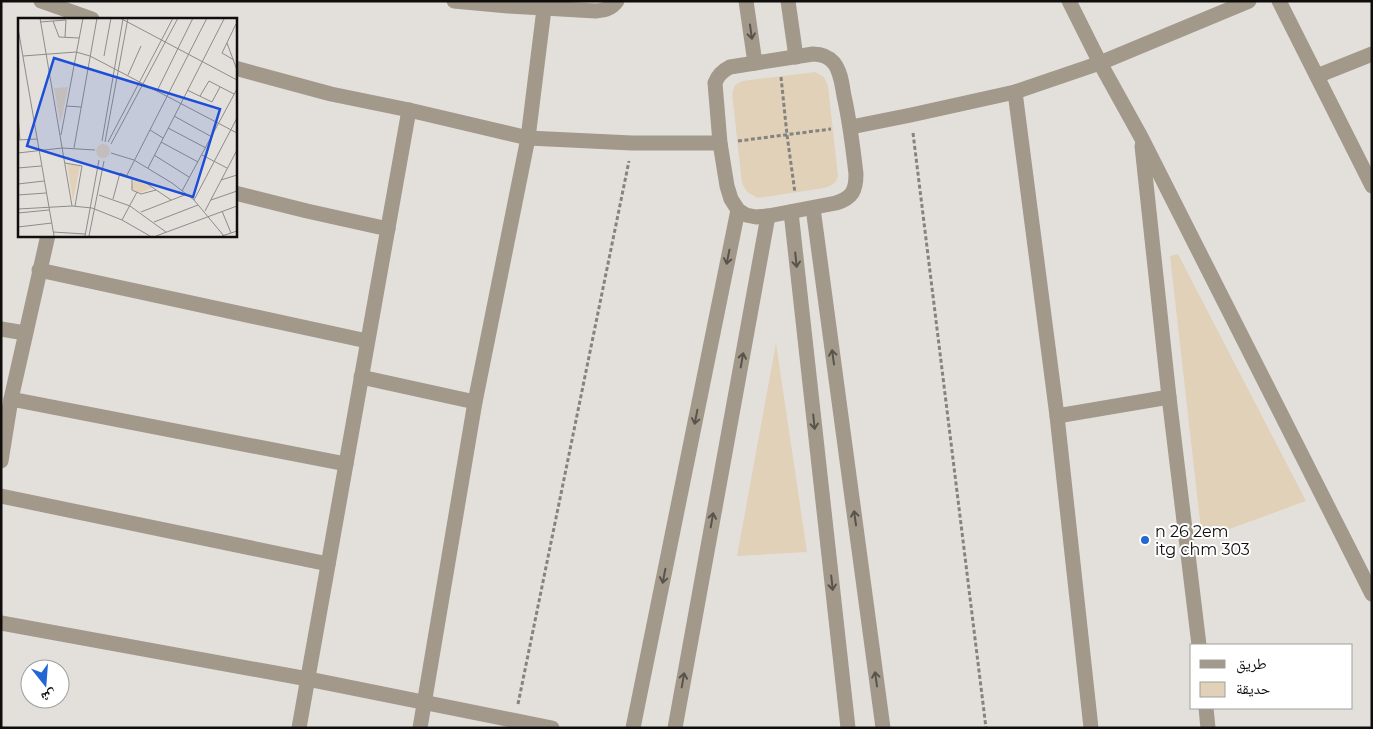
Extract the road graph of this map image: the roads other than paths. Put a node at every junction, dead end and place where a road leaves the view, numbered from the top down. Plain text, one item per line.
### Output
1 (454, 1) edge
2 (617, 1) edge
3 (746, 1) edge
4 (788, 1) edge
5 (1069, 1) edge
6 (1249, 1) edge
7 (1280, 1) edge
8 (47, 2) edge
9 (508, 4) edge
10 (544, 9) junction
11 (89, 18) edge
12 (1372, 54) edge
13 (796, 57) junction
14 (755, 63) junction
15 (1100, 63) junction
16 (236, 68) edge
17 (1317, 76) junction
18 (1015, 92) junction
19 (409, 110) junction
20 (851, 127) junction
21 (1141, 137) junction
22 (528, 138) junction
23 (720, 143) junction
24 (1372, 186) edge
25 (236, 193) edge
26 (813, 208) junction
27 (738, 210) junction
28 (794, 211) junction
29 (768, 216) junction
30 (388, 229) junction
31 (48, 236) edge
32 (39, 270) junction
33 (1, 329) edge
34 (25, 333) junction
35 (367, 341) junction
36 (361, 378) junction
37 (1169, 397) junction
38 (12, 399) junction
39 (476, 402) junction
40 (1057, 416) junction
41 (1, 461) edge
42 (346, 464) junction
43 (1, 496) edge
44 (328, 564) junction
45 (1372, 594) edge
46 (1, 623) edge
47 (1198, 644) edge
48 (308, 679) junction
49 (424, 703) junction
50 (1206, 709) edge
51 (514, 724) edge
52 (299, 728) edge
53 (420, 728) edge
54 (552, 728) edge
55 (633, 728) edge
56 (675, 728) edge
57 (848, 728) edge
58 (883, 728) edge
59 (1091, 728) edge
60 (1208, 728) edge

1 - 9 street
2 - 10 street
3 -> 14 street
4 - 13 street
5 - 15 street
6 - 15 street
7 - 17 street
8 - 11 street
9 - 10 street
10 - 22 street
12 - 17 street
13 - 14 street
13 - 20 street
14 - 23 street
15 - 18 street
15 - 21 street
16 - 19 street
17 - 24 street
18 - 20 street
18 - 40 street
19 - 22 street
19 - 30 street
20 - 26 street
21 - 37 street
21 - 45 street
22 - 23 street
22 - 39 street
23 - 27 street
25 - 30 street
26 - 28 street
58 -> 26 street
27 - 29 street
27 -> 55 street
28 - 29 street
28 -> 57 street
56 -> 29 street
30 - 35 street
31 - 32 street
32 - 34 street
32 - 35 street
33 - 34 street
34 - 38 street
35 - 36 street
36 - 39 street
36 - 42 street
37 - 40 street
37 - 47 street
38 - 41 street
38 - 42 street
39 - 49 street
40 - 59 street
42 - 44 street
43 - 44 street
44 - 48 street
46 - 48 street
48 - 49 street
48 - 52 street
49 - 51 street
49 - 53 street
50 - 60 street
51 - 54 street

